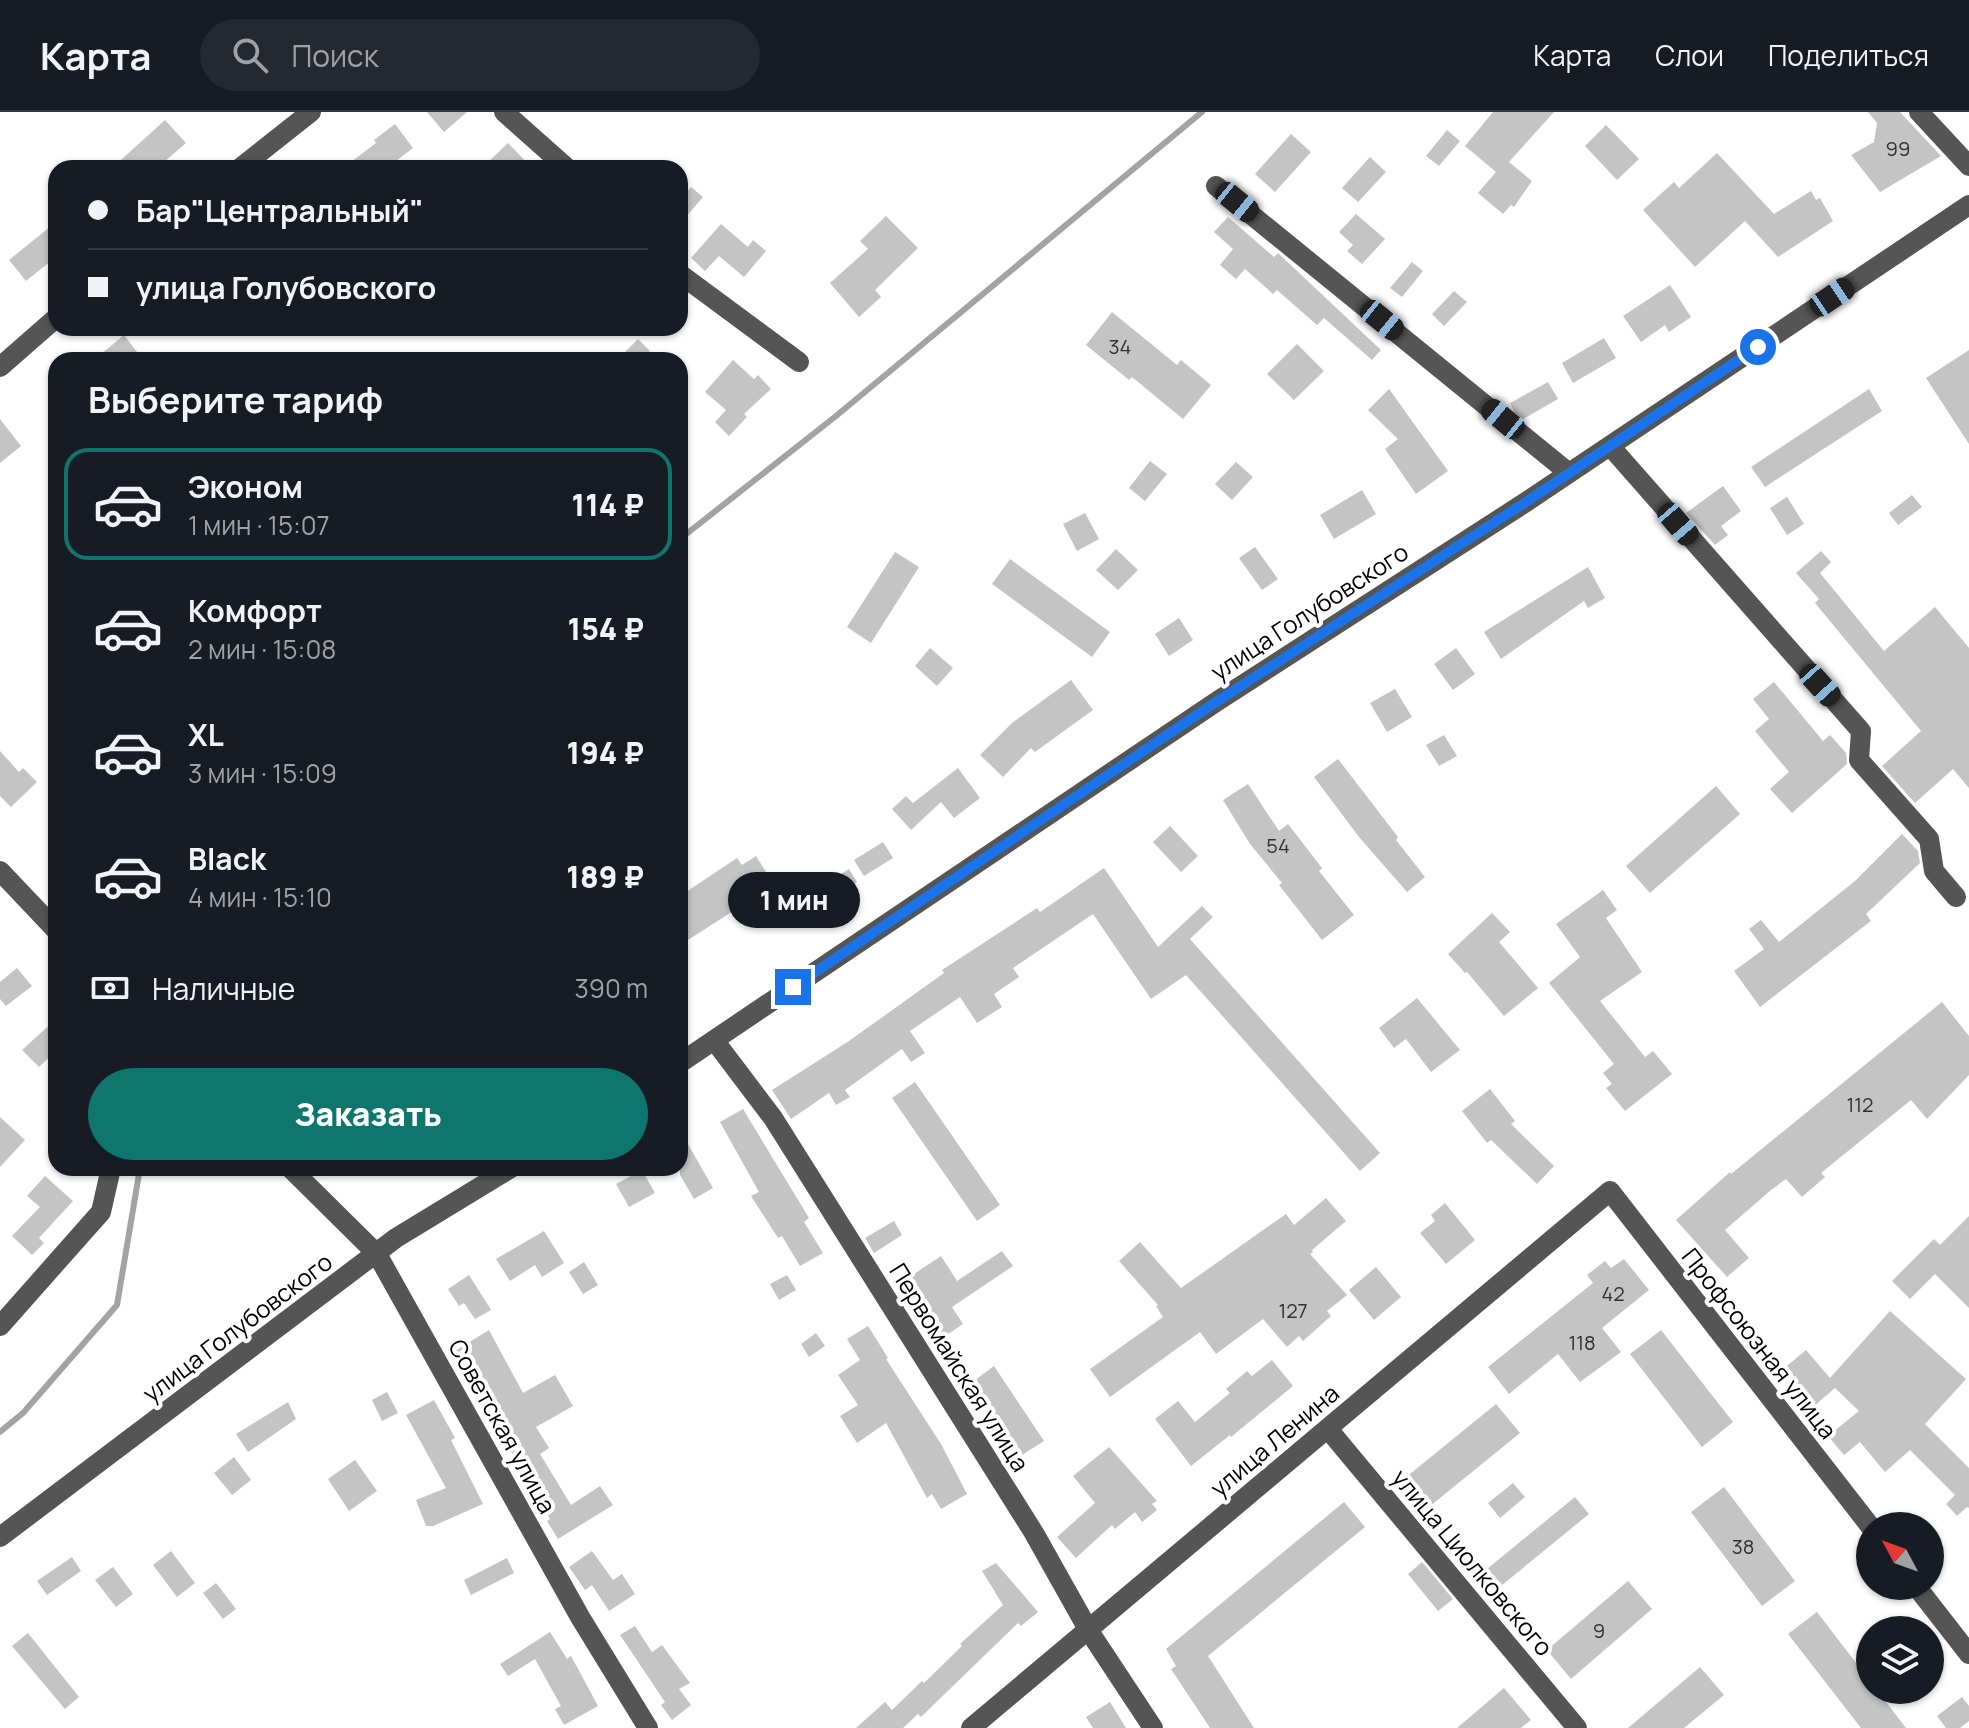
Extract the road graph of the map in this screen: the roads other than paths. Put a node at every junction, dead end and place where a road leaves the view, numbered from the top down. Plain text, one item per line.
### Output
1 (311, 112) edge
2 (504, 112) edge
3 (1919, 112) edge
4 (250, 160) edge
5 (558, 160) edge
6 (1969, 166) edge
7 (1216, 186) dead end
8 (1969, 205) edge
9 (688, 280) edge
10 (48, 325) edge
11 (799, 362) dead end
12 (0, 367) edge
13 (1610, 446) junction
14 (1569, 473) junction
15 (0, 871) edge
16 (1956, 897) dead end
17 (48, 922) edge
18 (714, 1040) junction
19 (688, 1058) edge
20 (109, 1176) edge
21 (298, 1176) edge
22 (498, 1176) edge
23 (1610, 1191) joint
24 (377, 1254) junction
25 (0, 1326) edge
26 (1328, 1429) junction
27 (1859, 1512) edge
28 (0, 1537) edge
29 (1927, 1600) edge
30 (1089, 1631) junction
31 (1969, 1654) edge
32 (648, 1728) edge
33 (971, 1728) edge
34 (1153, 1728) edge
35 (1577, 1728) edge

1 - 4 street
2 - 5 street
3 - 6 street
7 - 14 street
8 - 13 street, улица Голубовского
9 - 11 street
10 - 12 street
13 - 14 street, улица Голубовского
13 - 16 street
14 - 18 street, улица Голубовского
15 - 17 street
18 - 19 street, улица Голубовского
18 - 30 street, Первомайская улица
20 - 25 street
21 - 24 street, Советская улица
22 - 24 street, улица Голубовского
23 - 26 street, улица Ленина
23 - 27 street, Профсоюзная улица
24 - 28 street, улица Голубовского
24 - 32 street, Советская улица
26 - 30 street, улица Ленина
26 - 35 street, улица Циолковского
29 - 31 street
30 - 33 street, улица Ленина
30 - 34 street, Первомайская улица

